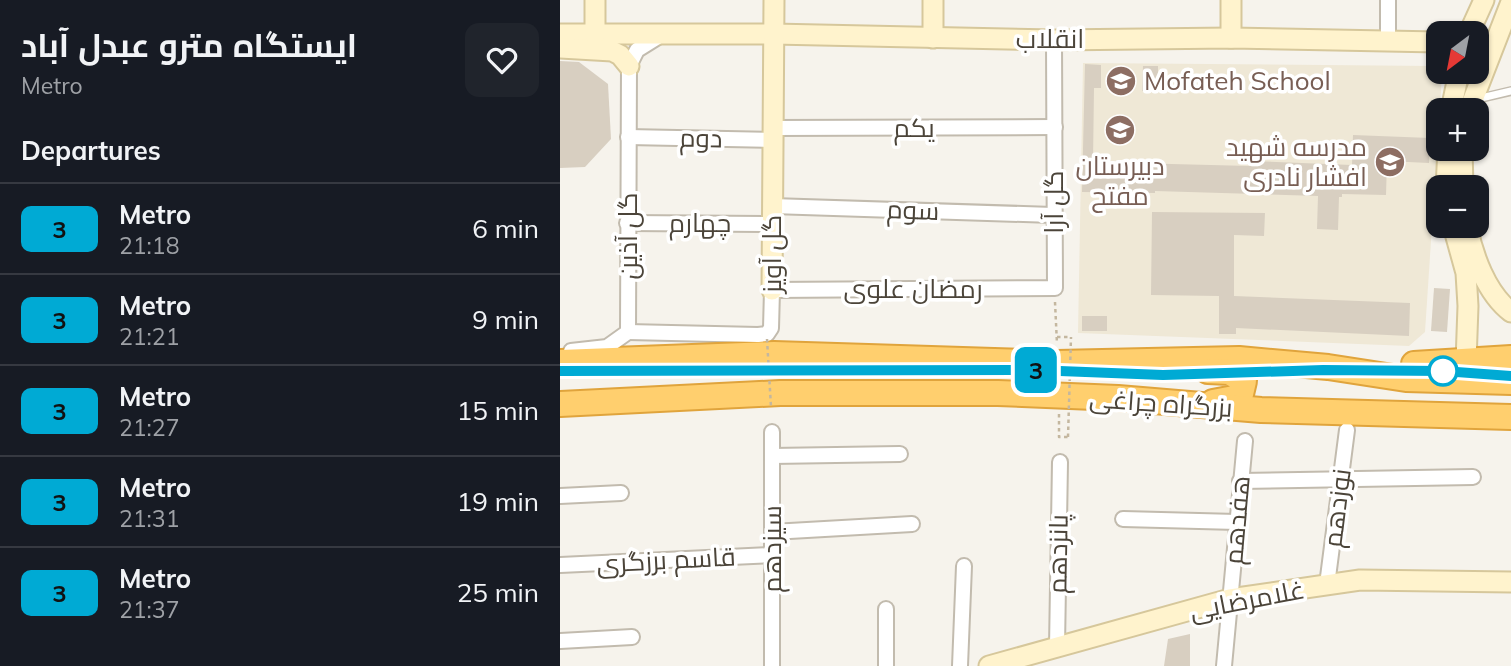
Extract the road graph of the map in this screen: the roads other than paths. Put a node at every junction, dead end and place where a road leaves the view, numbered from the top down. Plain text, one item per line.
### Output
1 (595, 0) edge
2 (774, 0) edge
3 (933, 0) edge
4 (1231, 0) edge
5 (1388, 0) edge
6 (1484, 0) edge
7 (1511, 2) edge
8 (1474, 21) edge
9 (1505, 33) edge
10 (560, 34) edge
11 (773, 34) junction
12 (661, 35) junction
13 (595, 36) junction
14 (933, 38) junction
15 (1231, 38) junction
16 (1054, 40) junction
17 (1388, 41) junction
18 (1426, 42) edge
19 (1489, 45) edge
20 (560, 48) edge
21 (629, 66) junction
22 (1511, 91) edge
23 (1489, 99) edge
24 (1055, 127) junction
25 (773, 134) junction
26 (628, 137) junction
27 (772, 215) junction
28 (1053, 215) junction
29 (627, 223) junction
30 (1456, 238) edge
31 (1470, 238) edge
32 (1055, 288) joint
33 (772, 290) junction
34 (1511, 312) edge
35 (628, 332) junction
36 (560, 352) edge
37 (1511, 358) edge
38 (560, 362) edge
39 (1126, 362) junction
40 (1466, 362) junction
41 (1328, 367) junction
42 (1511, 382) edge
43 (560, 404) edge
44 (1195, 405) junction
45 (1511, 417) edge
46 (1347, 430) dead end
47 (772, 432) dead end
48 (1245, 441) dead end
49 (901, 454) dead end
50 (772, 456) junction
51 (1060, 462) dead end
52 (1473, 477) dead end
53 (1341, 479) junction
54 (1240, 481) junction
55 (621, 493) dead end
56 (560, 496) edge
57 (1123, 519) dead end
58 (1237, 522) junction
59 (912, 524) dead end
60 (772, 532) junction
61 (772, 555) junction
62 (560, 565) edge
63 (964, 566) dead end
64 (1511, 582) edge
65 (1327, 585) junction
66 (1230, 599) junction
67 (886, 609) dead end
68 (632, 637) dead end
69 (560, 641) edge
70 (1057, 647) junction
71 (999, 665) edge
72 (772, 666) edge
73 (886, 666) edge
74 (960, 666) edge
75 (1224, 666) edge

1 - 13 street
2 - 11 street, گل آویز
3 - 14 street
4 - 15 street
5 - 17 street
6 - 8 street
7 - 9 street
9 - 19 street
10 - 13 street, انقلاب
11 - 12 street, انقلاب
11 - 14 street, انقلاب
11 - 25 street, گل آویز
12 - 13 street, انقلاب
12 - 21 street
14 - 16 street, انقلاب
15 - 16 street, انقلاب
15 - 17 street, انقلاب
16 - 24 street, گل آرا
17 - 18 street, انقلاب
20 - 21 street
21 - 26 street, گل آذین
22 - 23 lane
24 - 25 street, یکم
24 - 28 street, گل آرا
25 - 26 street, دوم
25 - 27 street, گل آویز
26 - 29 street, گل آذین
27 - 28 street, سوم
27 - 29 street, چهارم
27 - 33 street, گل آویز
28 - 32 street, گل آرا
29 - 35 street, گل آذین
30 - 40 street
31 - 34 street
32 - 33 street, رمضان علوی
33 - 35 street, گل آویز
35 - 36 street
37 - 40 highway
38 - 39 highway, بزرگراه چراغی
39 - 41 highway, بزرگراه چراغی
39 - 44 highway
40 - 41 highway
41 - 42 highway, بزرگراه چراغی
43 - 44 highway, بزرگراه چراغی
44 - 45 highway, بزرگراه چراغی
46 - 53 street, نوزدهم
47 - 50 street, سیزدهم
48 - 54 street, هفدهم
49 - 50 street
50 - 60 street, سیزدهم
51 - 70 street, پانزدهم
52 - 53 street
53 - 54 street
53 - 65 street, نوزدهم
54 - 58 street, هفدهم
55 - 56 street
57 - 58 street
58 - 66 street, هفدهم
59 - 60 street
60 - 61 street, سیزدهم
61 - 62 street, قاسم برزگری
61 - 72 street, سیزدهم
63 - 74 street
64 - 65 street, غلامرضایی
65 - 66 street, غلامرضایی
66 - 70 street, غلامرضایی
66 - 75 street, هفدهم
67 - 73 street
68 - 69 street
70 - 71 street, غلامرضایی

